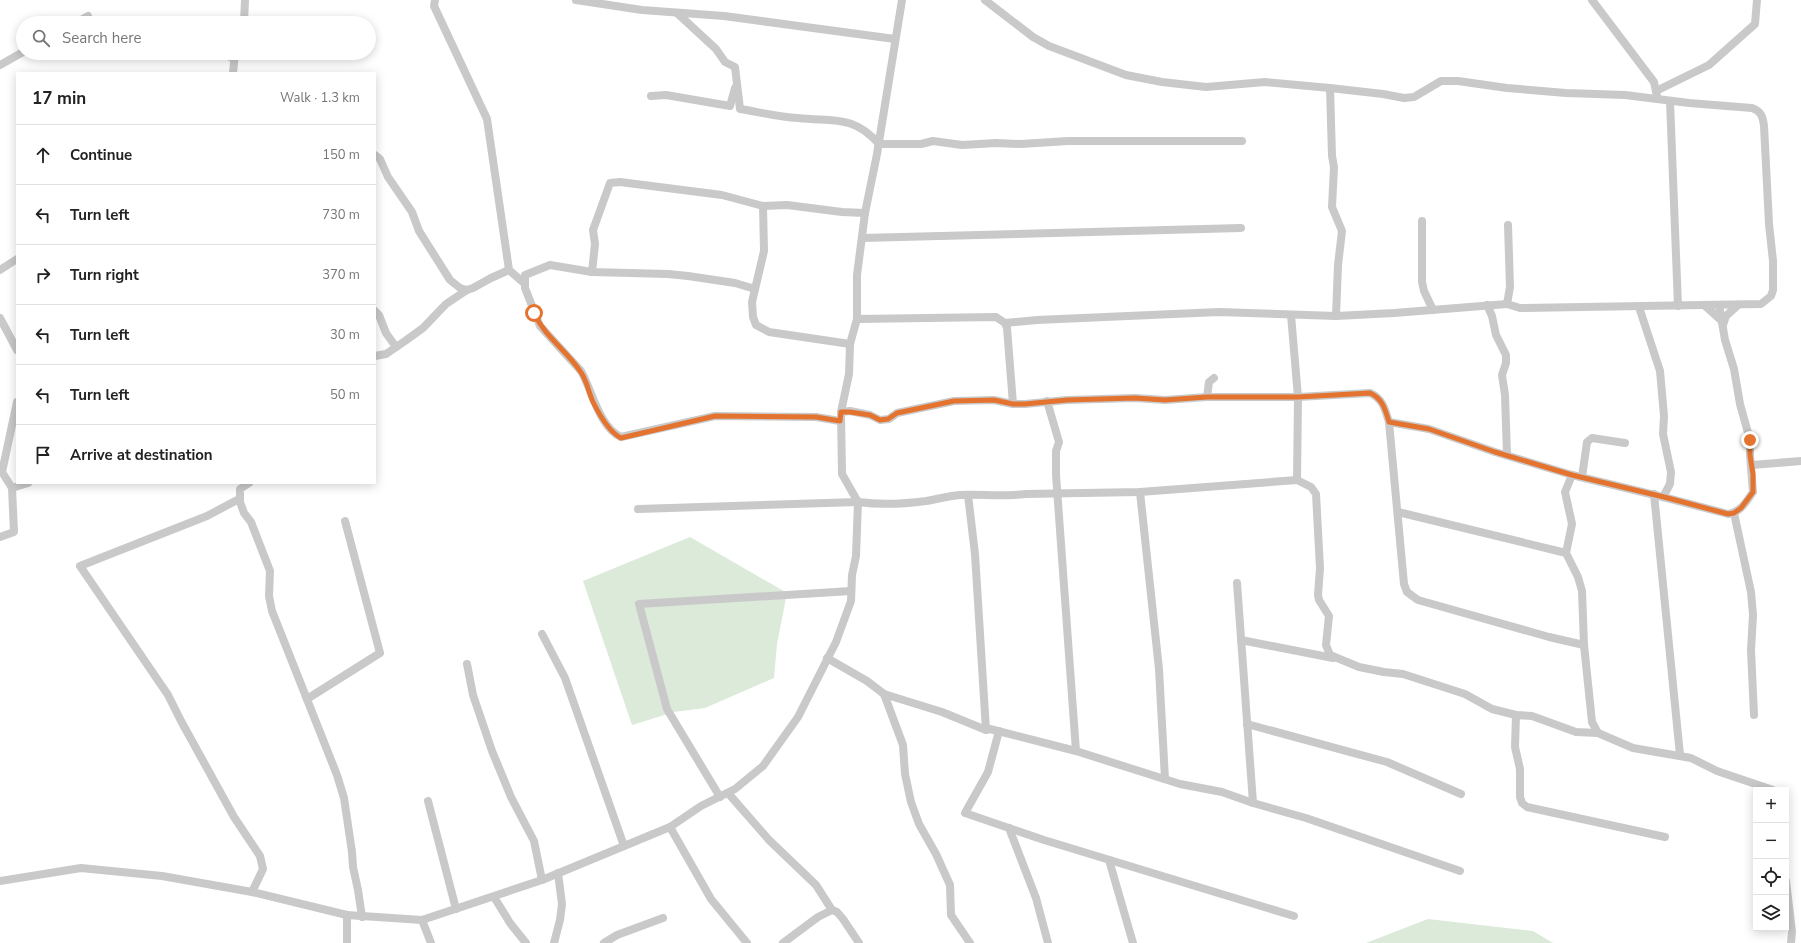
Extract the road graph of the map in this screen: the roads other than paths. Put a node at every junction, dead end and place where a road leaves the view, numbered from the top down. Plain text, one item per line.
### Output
1 (245, 0) edge
2 (435, 0) edge
3 (576, 0) edge
4 (902, 0) edge
5 (985, 0) edge
6 (1592, 0) edge
7 (1757, 0) edge
8 (626, 3) edge
9 (677, 13) junction
10 (244, 16) edge
11 (895, 40) junction
12 (16, 56) edge
13 (234, 60) edge
14 (0, 65) edge
15 (735, 67) junction
16 (233, 72) edge
17 (1330, 88) junction
18 (1657, 95) junction
19 (651, 96) dead end
20 (1670, 101) junction
21 (1242, 141) dead end
22 (878, 144) junction
23 (376, 156) edge
24 (763, 206) junction
25 (865, 213) junction
26 (1422, 221) dead end
27 (1508, 225) dead end
28 (1241, 228) dead end
29 (862, 238) junction
30 (16, 260) edge
31 (0, 270) edge
32 (509, 270) junction
33 (592, 272) junction
34 (524, 283) junction
35 (755, 288) junction
36 (467, 290) junction
37 (1507, 304) junction
38 (1487, 305) junction
39 (1704, 305) junction
40 (1719, 305) junction
41 (1738, 305) junction
42 (1678, 306) junction
43 (1639, 307) junction
44 (1432, 310) junction
45 (376, 312) edge
46 (1291, 315) junction
47 (1336, 316) junction
48 (0, 318) edge
49 (857, 319) junction
50 (1005, 323) junction
51 (1722, 323) junction
52 (850, 344) junction
53 (396, 347) junction
54 (16, 348) edge
55 (376, 356) edge
56 (1214, 378) dead end
57 (1207, 397) junction
58 (1298, 397) junction
59 (1047, 402) junction
60 (1013, 404) junction
61 (16, 407) edge
62 (841, 412) junction
63 (840, 421) junction
64 (1389, 422) junction
65 (1624, 443) dead end
66 (1507, 454) junction
67 (1801, 461) edge
68 (1752, 465) junction
69 (1572, 475) junction
70 (1582, 477) junction
71 (1297, 480) junction
72 (25, 484) edge
73 (248, 484) edge
74 (12, 488) junction
75 (1140, 492) junction
76 (1058, 494) junction
77 (1654, 494) junction
78 (968, 495) junction
79 (1664, 497) junction
80 (239, 499) junction
81 (858, 502) junction
82 (638, 509) dead end
83 (1398, 512) junction
84 (1734, 513) junction
85 (345, 521) dead end
86 (0, 537) edge
87 (1566, 553) junction
88 (1237, 583) dead end
89 (851, 591) junction
90 (542, 634) dead end
91 (1241, 640) junction
92 (1584, 645) junction
93 (827, 658) junction
94 (1334, 658) junction
95 (467, 664) dead end
96 (884, 694) junction
97 (307, 699) junction
98 (1516, 715) junction
99 (1754, 715) dead end
100 (1247, 724) junction
101 (986, 730) junction
102 (999, 731) junction
103 (1598, 733) junction
104 (1076, 751) junction
105 (1680, 756) junction
106 (1165, 779) junction
107 (1765, 787) edge
108 (728, 793) junction
109 (1461, 794) dead end
110 (720, 797) junction
111 (428, 802) dead end
112 (1253, 803) junction
113 (670, 827) junction
114 (1009, 828) junction
115 (1665, 837) dead end
116 (624, 846) junction
117 (1110, 860) junction
118 (1460, 871) dead end
119 (558, 873) junction
120 (542, 880) junction
121 (0, 881) edge
122 (252, 892) junction
123 (1788, 895) edge
124 (494, 897) junction
125 (456, 909) junction
126 (832, 910) junction
127 (347, 915) junction
128 (1294, 916) dead end
129 (362, 917) junction
130 (663, 918) dead end
131 (422, 920) junction
132 (347, 943) edge
133 (431, 943) edge
134 (526, 943) edge
135 (554, 943) edge
136 (604, 943) edge
137 (747, 943) edge
138 (782, 943) edge
139 (859, 943) edge
140 (970, 943) edge
141 (1048, 943) edge
142 (1133, 943) edge
143 (1791, 943) edge

1 - 10 street
2 - 32 street
3 - 8 street
4 - 11 street
5 - 17 street
6 - 18 street
7 - 18 street
8 - 9 street
9 - 11 street
9 - 15 street
11 - 22 street
12 - 14 street
13 - 16 street
15 - 19 street
15 - 22 street
17 - 18 street
17 - 47 street
18 - 20 street
20 - 41 street
20 - 42 street
21 - 22 street
22 - 25 street
23 - 36 street
24 - 25 street
24 - 33 street
24 - 35 street
25 - 29 street
26 - 44 street
27 - 37 street
28 - 29 street
29 - 49 street
30 - 31 street
32 - 34 street
32 - 36 street
33 - 34 street
33 - 35 street
34 - 63 street
35 - 52 street
36 - 53 street
37 - 38 street
37 - 43 street
38 - 44 street
38 - 66 street
39 - 40 street
39 - 42 street
39 - 51 street
40 - 41 street
40 - 51 street
41 - 51 street
42 - 43 street
43 - 79 street
44 - 47 street
45 - 53 street
46 - 47 street
46 - 50 street
46 - 58 street
48 - 54 street
49 - 50 street
49 - 52 street
50 - 60 street
51 - 68 street
52 - 62 street
53 - 55 street
56 - 57 street
57 - 58 street
57 - 59 street
58 - 64 street
58 - 71 street
59 - 60 street
59 - 76 street
60 - 62 street
61 - 74 street
62 - 63 street
63 - 81 street
64 - 66 street
64 - 83 street
65 - 70 street
66 - 69 street
67 - 68 street
68 - 84 street
69 - 70 street
69 - 87 street
70 - 77 street
71 - 75 street
71 - 94 street
72 - 74 street
73 - 80 street
74 - 86 street
75 - 76 street
75 - 106 street
76 - 78 street
76 - 104 street
77 - 79 street
77 - 105 street
78 - 81 street
78 - 101 street
79 - 84 street
80 - 97 street
80 - 122 street
81 - 82 street
81 - 89 street
83 - 87 street
83 - 92 street
84 - 99 street
85 - 97 street
87 - 92 street
88 - 91 street
89 - 93 street
89 - 110 street
90 - 116 street
91 - 94 street
91 - 100 street
92 - 103 street
93 - 96 street
93 - 108 street
94 - 98 street
95 - 120 street
96 - 101 street
96 - 140 street
97 - 129 street
98 - 103 street
98 - 115 street
100 - 109 street
100 - 112 street
101 - 102 street
102 - 104 street
102 - 114 street
103 - 105 street
104 - 106 street
105 - 107 street
106 - 112 street
108 - 110 street
108 - 126 street
110 - 113 street
111 - 125 street
112 - 118 street
113 - 116 street
113 - 137 street
114 - 117 street
114 - 141 street
116 - 119 street
117 - 128 street
117 - 142 street
119 - 120 street
119 - 135 street
120 - 124 street
121 - 122 street
122 - 127 street
123 - 143 street
124 - 125 street
124 - 134 street
125 - 131 street
126 - 138 street
126 - 139 street
127 - 129 street
127 - 132 street
129 - 131 street
130 - 136 street
131 - 133 street

